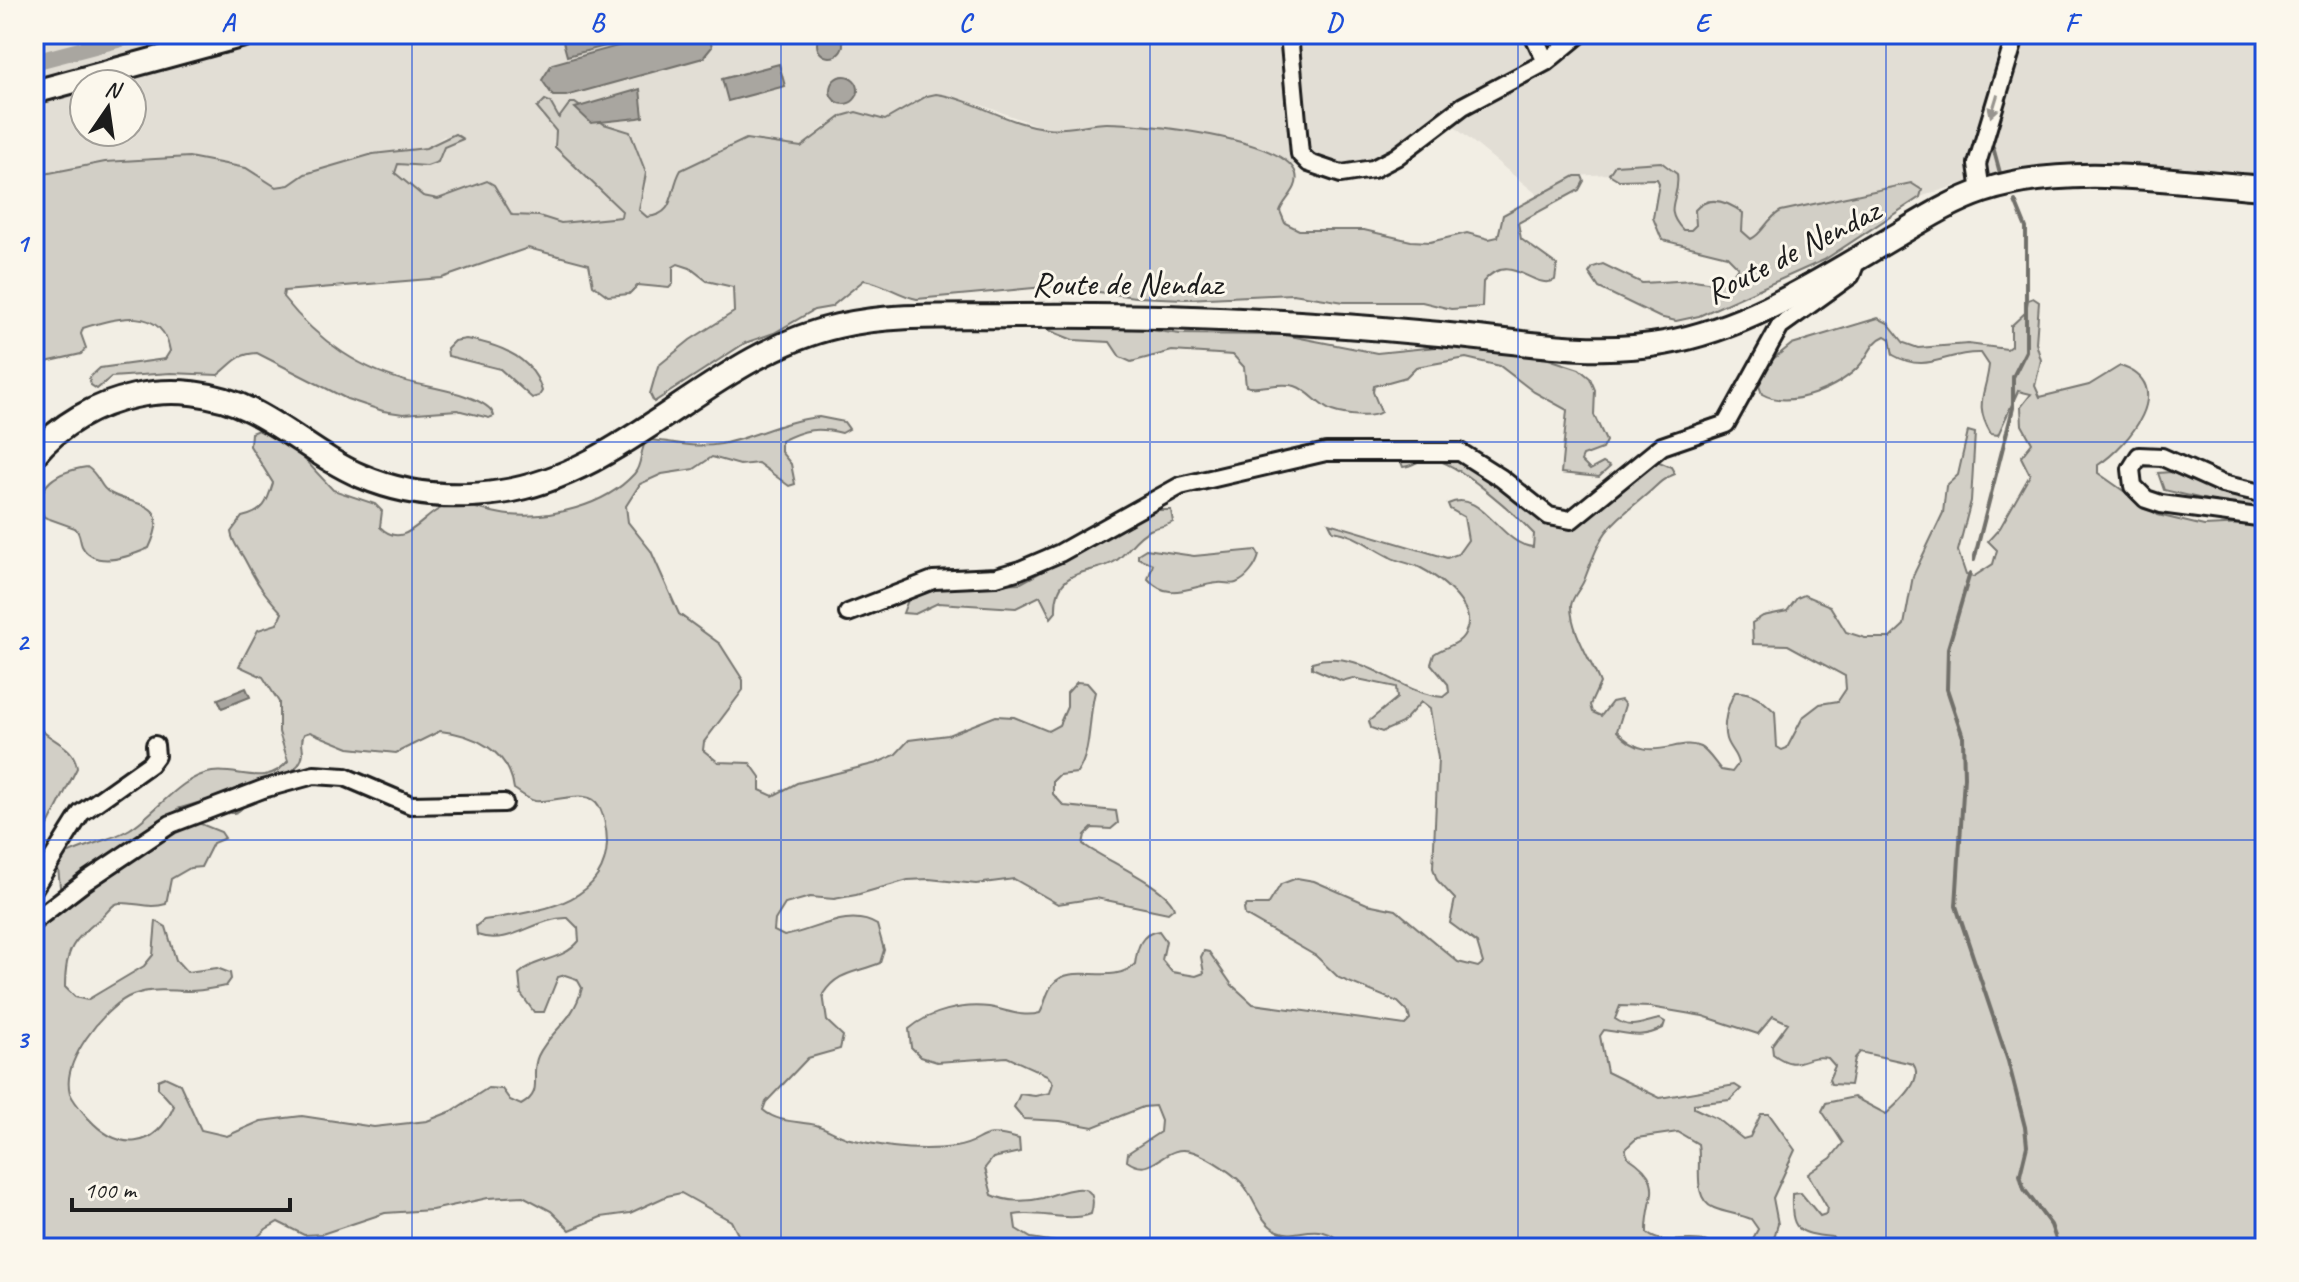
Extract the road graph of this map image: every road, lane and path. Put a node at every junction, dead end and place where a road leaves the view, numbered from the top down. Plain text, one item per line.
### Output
1 (248, 34) edge
2 (1289, 34) edge
3 (1533, 34) edge
4 (1580, 34) edge
5 (2016, 34) edge
6 (1546, 62) junction
7 (34, 92) edge
8 (1979, 185) junction
9 (2265, 188) edge
10 (1851, 261) junction
11 (34, 455) edge
12 (2265, 494) edge
13 (2265, 518) edge
14 (848, 613) dead end
15 (155, 745) dead end
16 (504, 803) dead end
17 (34, 888) edge
18 (34, 921) edge

1 - 7 main road
2 - 6 street
3 - 6 street
4 - 6 street
5 -> 8 street
8 - 9 main road, Route de Nendaz
8 - 10 main road, Route de Nendaz
10 - 11 main road, Route de Nendaz
10 - 14 street
12 - 13 street
15 - 17 street
16 - 18 street

